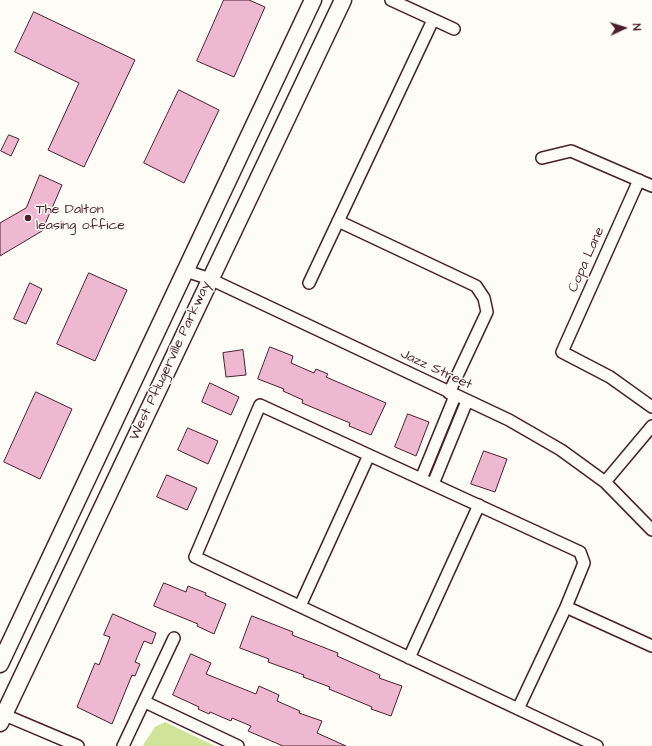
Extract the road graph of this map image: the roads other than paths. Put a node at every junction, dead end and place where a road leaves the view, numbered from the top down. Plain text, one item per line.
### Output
1 (313, 0) edge
2 (343, 0) edge
3 (391, 0) edge
4 (433, 20) junction
5 (454, 29) dead end
6 (542, 158) dead end
7 (639, 180) junction
8 (652, 186) edge
9 (338, 221) junction
10 (186, 271) junction
11 (210, 279) junction
12 (309, 283) dead end
13 (452, 394) junction
14 (467, 401) junction
15 (652, 407) edge
16 (652, 426) edge
17 (438, 438) junction
18 (450, 443) junction
19 (369, 455) junction
20 (421, 479) junction
21 (605, 482) junction
22 (433, 484) junction
23 (479, 505) junction
24 (652, 530) edge
25 (300, 606) junction
26 (566, 607) junction
27 (174, 638) dead end
28 (652, 646) edge
29 (409, 658) junction
30 (0, 664) edge
31 (145, 702) junction
32 (518, 709) junction
33 (1, 716) edge
34 (78, 746) edge
35 (123, 746) edge
36 (238, 746) edge
37 (597, 746) edge

1 - 10 main road, West Pflugerville Parkway
2 - 11 main road, West Pflugerville Parkway
3 - 4 street
4 - 5 street
4 - 9 street
6 - 7 street
7 - 8 street
7 - 15 street, Copa Lane
9 - 12 street
9 - 13 street
10 - 11 street, Jazz Street
10 - 30 main road, West Pflugerville Parkway
11 - 13 street, Jazz Street
11 - 33 main road, West Pflugerville Parkway
13 - 14 street, Jazz Street
13 - 17 street
14 - 18 street
14 - 21 street, Jazz Street
16 - 21 street
17 - 18 street
17 - 20 street
18 - 22 street
19 - 20 street
19 - 25 street
19 - 25 street
20 - 22 street
21 - 24 street, Jazz Street
22 - 23 street
23 - 26 street
23 - 29 street
25 - 29 street
26 - 28 street
26 - 32 street
27 - 31 street
29 - 32 street
31 - 35 street
31 - 36 street
32 - 37 street
33 - 34 street

